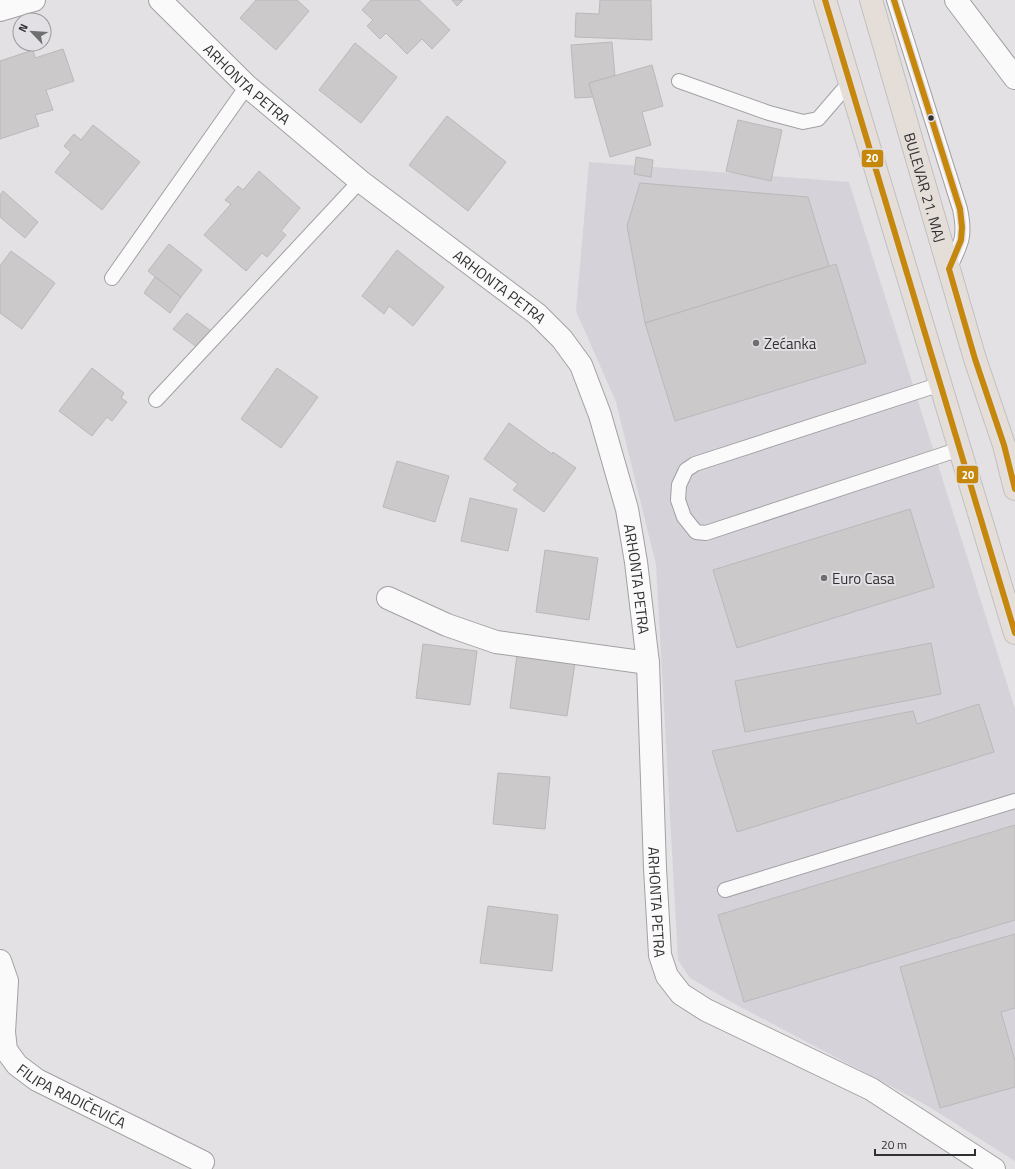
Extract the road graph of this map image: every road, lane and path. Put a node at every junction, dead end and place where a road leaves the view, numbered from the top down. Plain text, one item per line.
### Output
1 (34, 0) edge
2 (160, 0) edge
3 (825, 0) edge
4 (871, 0) edge
5 (894, 0) edge
6 (956, 0) edge
7 (0, 10) edge
8 (1015, 78) edge
9 (679, 81) dead end
10 (849, 84) junction
11 (247, 86) junction
12 (360, 181) junction
13 (949, 269) junction
14 (112, 278) dead end
15 (941, 384) junction
16 (156, 400) dead end
17 (1010, 442) edge
18 (960, 449) junction
19 (1015, 489) edge
20 (388, 598) dead end
21 (1015, 633) edge
22 (648, 663) junction
23 (1015, 801) edge
24 (725, 890) dead end
25 (0, 961) edge
26 (203, 1162) dead end
27 (994, 1169) edge

1 - 7 street
2 - 11 street, ARHONTA PETRA
3 - 10 main road
4 - 13 main road, BULEVAR 21. MAJ
5 - 13 lane
6 - 8 street
9 - 10 lane
10 - 15 main road
11 - 12 street, ARHONTA PETRA
11 - 14 lane
12 - 16 lane
12 - 22 street, ARHONTA PETRA
13 - 17 main road, BULEVAR 21. MAJ
15 - 18 main road
15 - 18 lane
17 - 19 main road, BULEVAR 21. MAJ
18 - 21 main road
20 - 22 street
22 - 27 street, ARHONTA PETRA
23 - 24 lane
25 - 26 street, FILIPA RADIČEVIĆA

